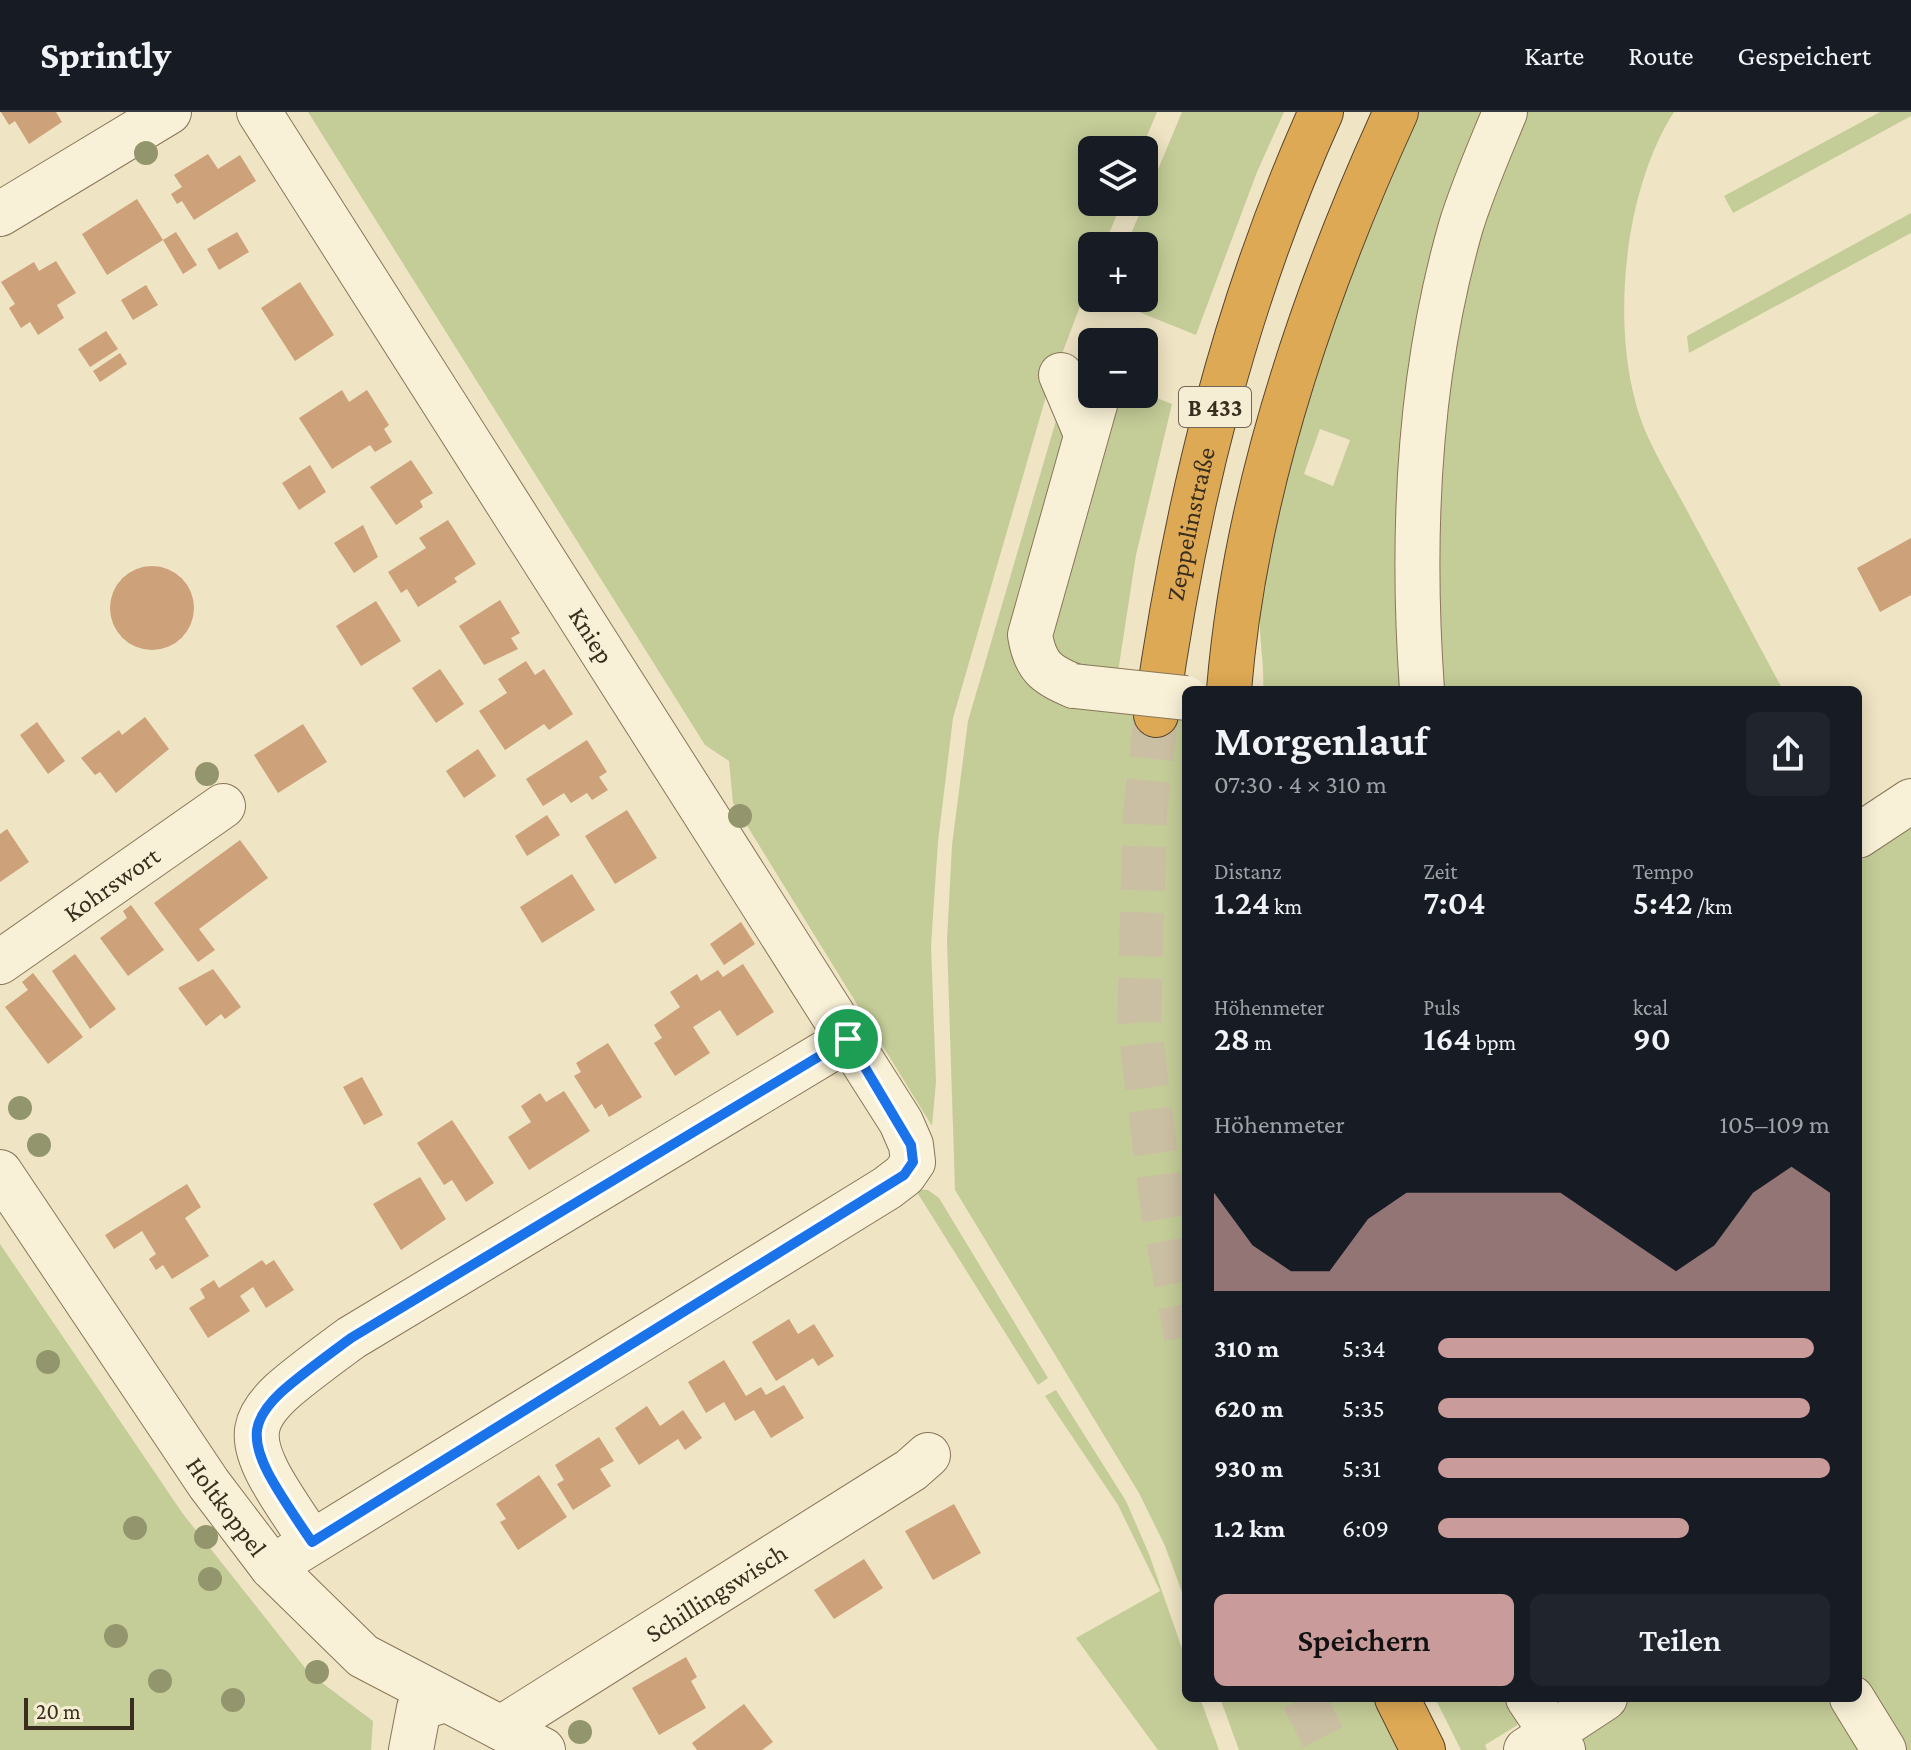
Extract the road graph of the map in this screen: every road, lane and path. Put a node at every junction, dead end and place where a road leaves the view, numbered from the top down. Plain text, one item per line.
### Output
1 (169, 112) edge
2 (259, 112) edge
3 (1321, 112) edge
4 (1396, 112) edge
5 (1505, 112) edge
6 (0, 214) edge
7 (1080, 408) edge
8 (1230, 686) edge
9 (1422, 686) edge
10 (1171, 706) edge
11 (1911, 801) edge
12 (223, 806) dead end
13 (1862, 833) edge
14 (0, 962) edge
15 (848, 1039) junction
16 (0, 1172) edge
17 (928, 1455) dead end
18 (312, 1542) junction
19 (272, 1567) junction
20 (445, 1700) junction
21 (1399, 1702) edge
22 (1598, 1702) edge
23 (1854, 1702) edge
24 (501, 1728) junction
25 (1540, 1736) edge
26 (411, 1750) edge
27 (543, 1750) edge
28 (1423, 1750) edge
29 (1884, 1750) edge

1 - 6 street
2 - 15 street, Kniep
3 - 10 highway, Zeppelinstraße / B 433
4 - 8 highway, B 433
5 - 9 street
7 - 10 street, bridge
11 - 13 street
12 - 14 street, Kohrswort
15 - 18 street
15 - 18 street, Kniep
16 - 19 street, Holtkoppel
17 - 24 street, Schillingswisch
18 - 19 street
19 - 20 street, Holtkoppel
20 - 24 street, Holtkoppel
20 - 26 street
21 - 28 highway
22 - 25 street
23 - 29 street
24 - 27 street, Holtkoppel

